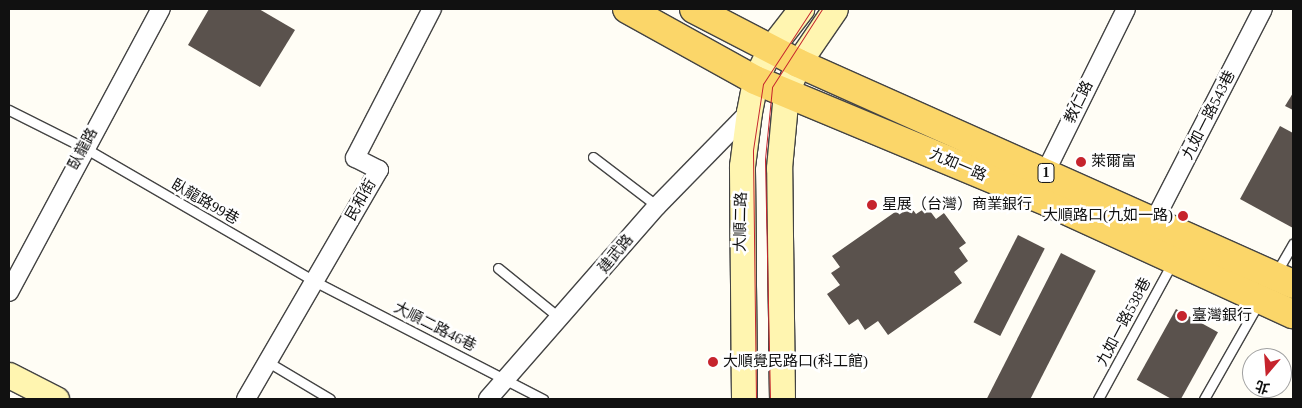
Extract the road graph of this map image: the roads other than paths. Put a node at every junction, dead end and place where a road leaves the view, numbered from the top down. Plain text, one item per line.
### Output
1 (161, 9) edge
2 (432, 9) edge
3 (627, 9) edge
4 (694, 9) edge
5 (801, 9) edge
6 (835, 9) edge
7 (1126, 9) edge
8 (1263, 9) edge
9 (770, 49) junction
10 (798, 63) junction
11 (755, 80) junction
12 (786, 93) junction
13 (9, 110) edge
14 (748, 112) junction
15 (83, 147) junction
16 (593, 157) dead end
17 (1039, 185) junction
18 (656, 206) junction
19 (1154, 221) junction
20 (1293, 244) edge
21 (1175, 258) junction
22 (498, 268) dead end
23 (1284, 280) edge
24 (314, 281) junction
25 (9, 292) edge
26 (1261, 299) junction
27 (1293, 314) edge
28 (561, 319) junction
29 (268, 362) junction
30 (9, 375) edge
31 (505, 377) junction
32 (56, 399) edge
33 (246, 399) edge
34 (330, 399) edge
35 (488, 399) edge
36 (543, 399) edge
37 (744, 399) edge
38 (782, 399) edge
39 (1098, 399) edge
40 (1204, 399) edge

1 - 15 street, 臥龍路
2 - 24 street, 民和街
3 - 11 main road, 九如一路 / 1
4 - 9 main road, 九如一路 / 1
5 - 9 street, 大順二路
6 - 10 street
7 - 17 street, 教仁路
8 - 19 street, 九如一路543巷
9 - 10 main road, 九如一路 / 1
9 - 11 street, 大順二路
10 - 12 street
10 - 17 main road, 九如一路 / 1
11 - 12 main road, 九如一路 / 1
11 - 14 street, 大順二路
12 - 17 main road, 九如一路 / 1
12 - 38 street
13 - 15 lane, 臥龍路99巷
14 - 18 street, 建武路
14 - 37 street, 大順二路
15 - 24 lane, 臥龍路99巷
15 - 25 street, 臥龍路
16 - 18 lane
17 - 19 main road, 九如一路 / 1
17 - 21 main road, 九如一路 / 1
18 - 28 street, 建武路
19 - 23 main road, 九如一路 / 1
20 - 23 lane
21 - 26 main road, 九如一路 / 1
21 - 39 lane, 九如一路538巷
22 - 28 lane
24 - 29 street, 民和街
24 - 31 lane, 大順二路46巷
26 - 27 main road, 九如一路 / 1
26 - 40 lane
28 - 31 street, 建武路
29 - 33 street, 民和街
29 - 34 lane
30 - 32 street
31 - 35 street, 建武路
31 - 36 lane, 大順二路46巷

